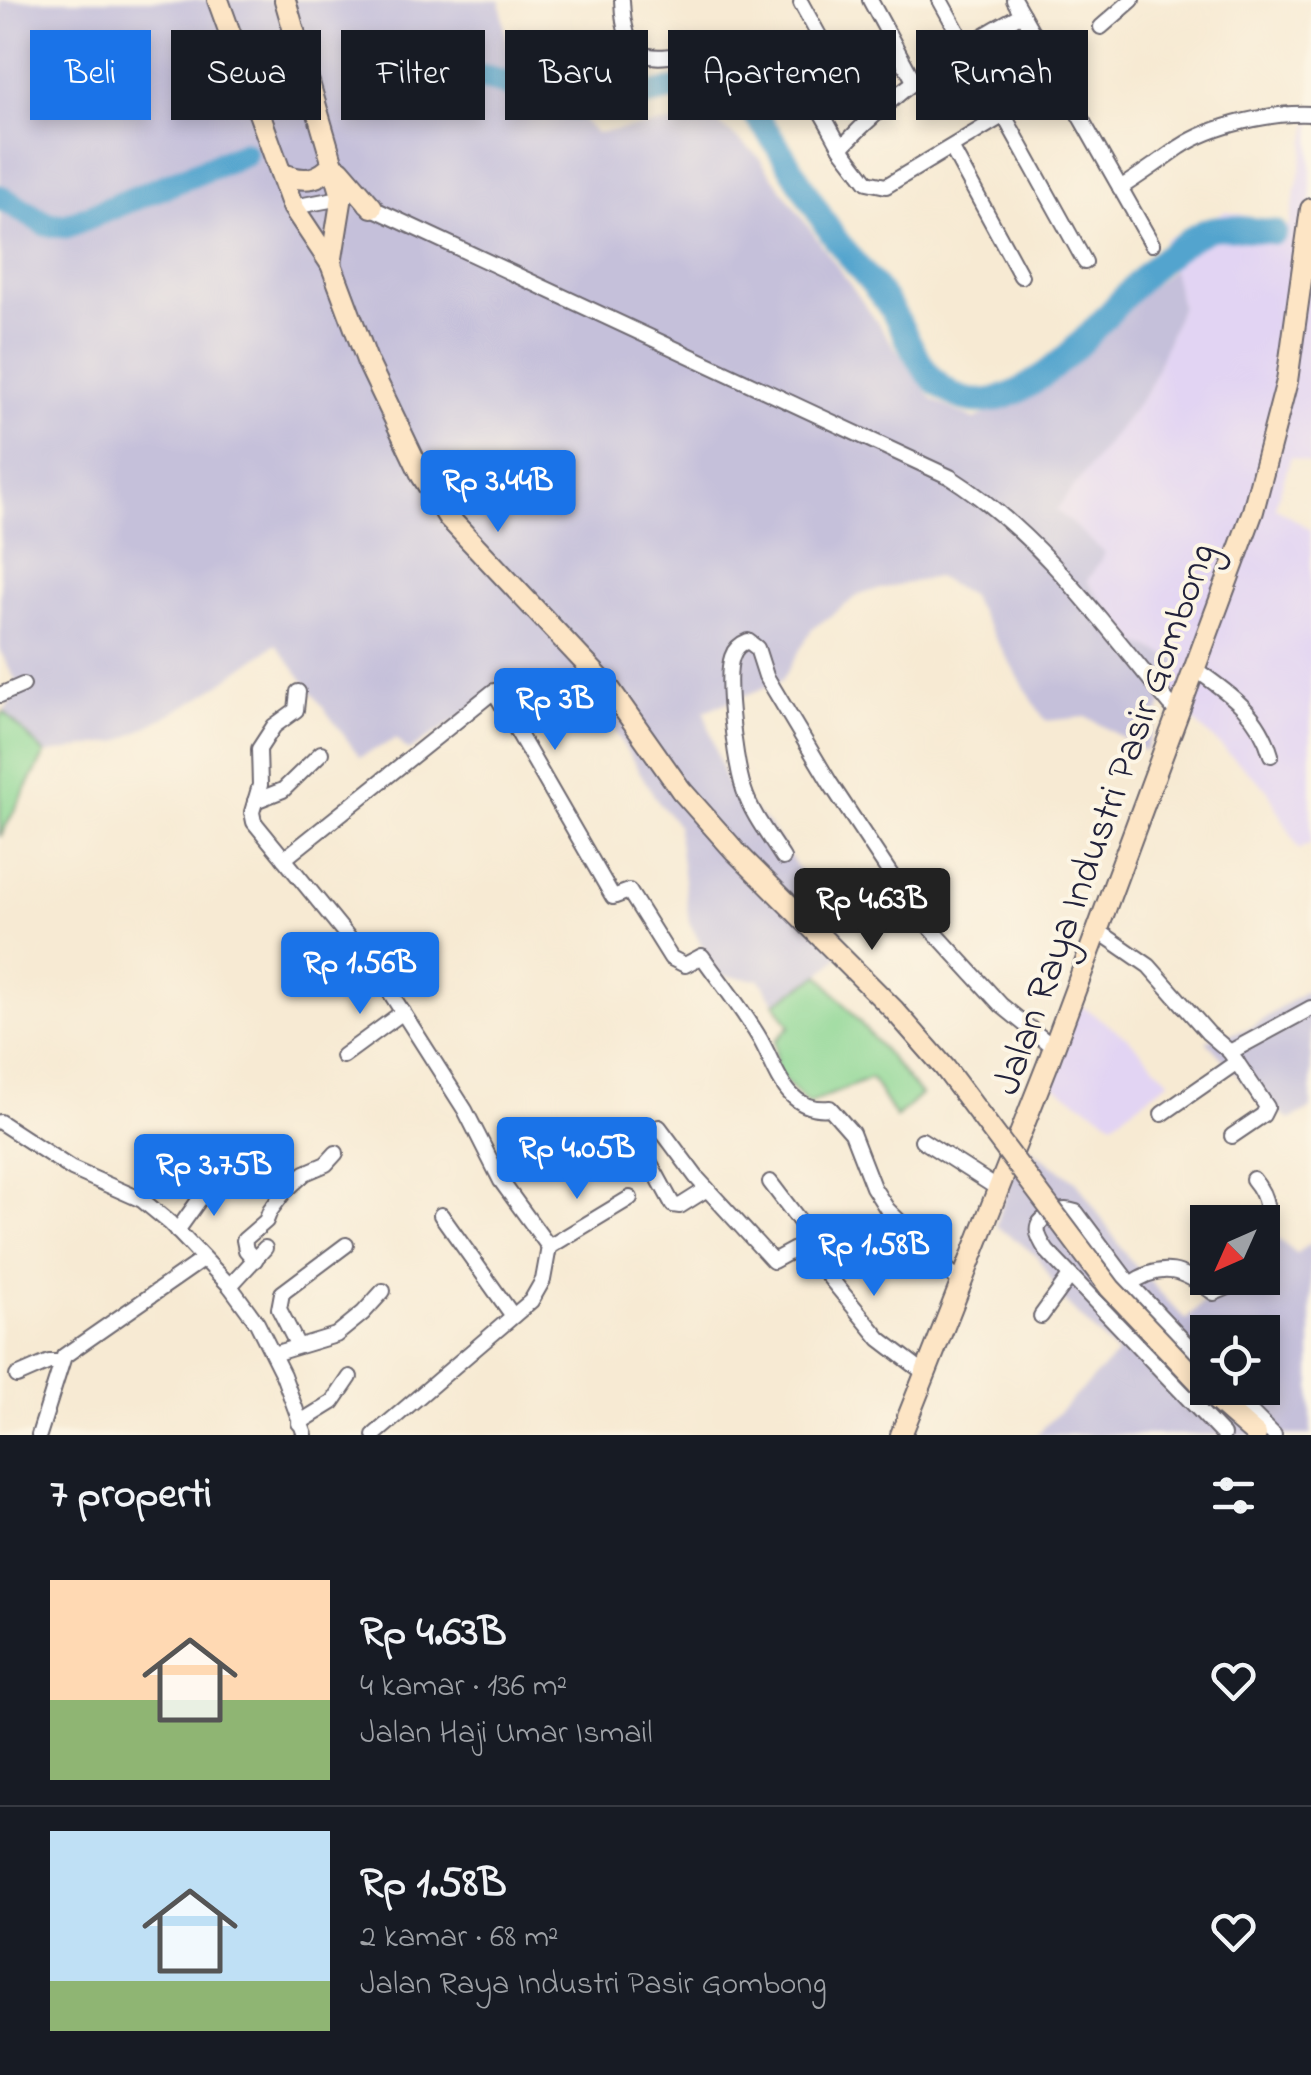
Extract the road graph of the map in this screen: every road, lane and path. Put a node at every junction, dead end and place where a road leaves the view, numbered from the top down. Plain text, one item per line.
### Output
1 (218, 0) edge
2 (284, 0) edge
3 (622, 0) edge
4 (870, 0) edge
5 (940, 0) edge
6 (1132, 0) edge
7 (800, 3) dead end
8 (1018, 7) edge
9 (1101, 27) dead end
10 (957, 30) edge
11 (985, 30) edge
12 (914, 81) joint
13 (1311, 114) edge
14 (998, 120) edge
15 (1006, 120) edge
16 (866, 121) junction
17 (841, 148) junction
18 (952, 150) junction
19 (331, 157) junction
20 (279, 169) junction
21 (1120, 188) junction
22 (342, 196) junction
23 (293, 207) junction
24 (372, 207) junction
25 (1311, 209) edge
26 (1310, 217) edge
27 (1152, 244) dead end
28 (1085, 262) dead end
29 (331, 264) junction
30 (1020, 276) dead end
31 (1195, 669) junction
32 (23, 685) dead end
33 (298, 692) dead end
34 (0, 695) edge
35 (1178, 714) junction
36 (321, 752) dead end
37 (1271, 755) dead end
38 (255, 801) junction
39 (783, 858) dead end
40 (284, 859) junction
41 (1097, 930) junction
42 (400, 960) dead end
43 (379, 975) junction
44 (1311, 1008) edge
45 (403, 1012) junction
46 (1054, 1048) junction
47 (342, 1056) dead end
48 (1234, 1057) junction
49 (1162, 1114) dead end
50 (1, 1124) edge
51 (659, 1127) dead end
52 (1232, 1136) dead end
53 (636, 1140) dead end
54 (922, 1140) dead end
55 (336, 1153) dead end
56 (1253, 1179) dead end
57 (214, 1180) dead end
58 (770, 1182) dead end
59 (707, 1189) junction
60 (1000, 1190) junction
61 (630, 1198) dead end
62 (1267, 1205) edge
63 (441, 1216) dead end
64 (177, 1231) junction
65 (346, 1245) dead end
66 (803, 1245) junction
67 (548, 1247) junction
68 (202, 1260) junction
69 (1070, 1276) junction
70 (1190, 1278) edge
71 (962, 1284) junction
72 (1130, 1284) junction
73 (230, 1286) junction
74 (382, 1290) dead end
75 (513, 1316) junction
76 (1040, 1316) dead end
77 (298, 1346) junction
78 (1190, 1348) edge
79 (273, 1354) junction
80 (60, 1362) junction
81 (1190, 1364) edge
82 (926, 1374) junction
83 (18, 1376) dead end
84 (350, 1377) dead end
85 (1228, 1405) edge
86 (1231, 1405) edge
87 (1236, 1405) edge
88 (302, 1429) edge
89 (38, 1435) edge
90 (374, 1435) edge
91 (901, 1435) edge
92 (1223, 1435) edge
93 (1243, 1435) edge
94 (1256, 1435) edge
95 (1274, 1435) edge

1 - 20 main road
2 - 19 main road
3 - 17 street
4 - 12 street
5 - 10 street
6 - 9 street
7 - 16 street
8 - 11 street
8 - 21 street
12 - 16 street
13 - 21 street
14 - 18 street
15 - 28 street
16 - 17 street
17 - 18 street
18 - 30 street
19 - 20 main road
19 - 22 main road
19 - 24 main road
20 - 23 main road
21 - 27 street
22 - 23 street
22 - 24 street
22 - 29 main road
23 - 29 main road
24 - 35 street
25 - 26 main road, Jalan Raya Industri Pasir Gombong
26 - 31 main road, Jalan Raya Industri Pasir Gombong
29 - 81 main road, bridge
31 - 35 main road, Jalan Raya Industri Pasir Gombong
31 - 37 street
32 - 34 street
33 - 38 street
35 - 41 main road, Jalan Raya Industri Pasir Gombong
36 - 38 street
38 - 40 street
39 - 46 street
40 - 43 street
40 - 71 street
41 - 46 main road, Jalan Raya Industri Pasir Gombong
41 - 48 street
42 - 43 street
43 - 45 street
44 - 48 street
45 - 47 street
45 - 67 street
46 - 60 main road, Jalan Raya Industri Pasir Gombong
48 - 49 street
48 - 52 street
50 - 64 street
51 - 59 street
53 - 59 street
54 - 60 street
55 - 73 street
56 - 62 street
57 - 64 street
58 - 66 street
59 - 66 street
60 - 71 main road, Jalan Raya Industri Pasir Gombong
61 - 67 street
63 - 75 street
64 - 68 street
65 - 77 street
66 - 82 street
67 - 75 street
68 - 73 street
68 - 80 street
69 - 72 street
69 - 76 street
69 - 92 street
70 - 72 street
71 - 82 main road, Jalan Raya Industri Pasir Gombong
72 - 78 street
73 - 79 street
74 - 77 street
75 - 90 street
77 - 79 street
79 - 88 street
80 - 83 street
80 - 89 street
82 - 91 main road, Jalan Raya Industri Pasir Gombong
84 - 88 street
85 - 93 main road
86 - 94 main road
87 - 95 street

